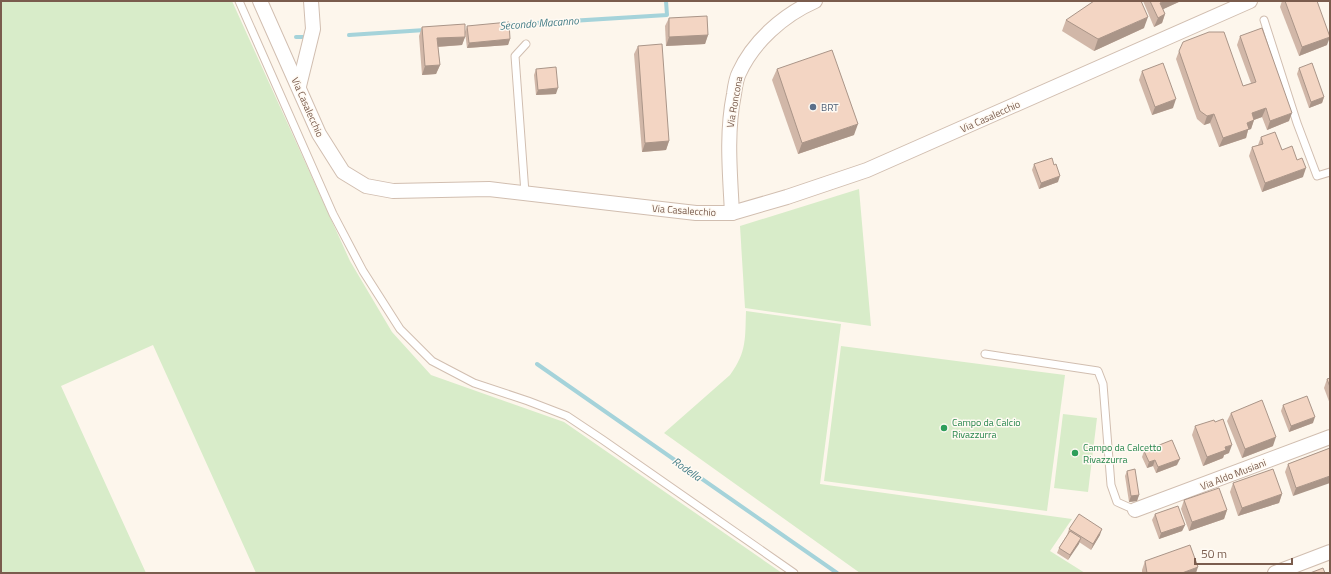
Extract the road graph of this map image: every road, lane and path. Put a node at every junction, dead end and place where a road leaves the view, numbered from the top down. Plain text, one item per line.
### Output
1 (239, 1) edge
2 (260, 1) edge
3 (311, 1) edge
4 (815, 1) edge
5 (1250, 1) edge
6 (1264, 20) dead end
7 (526, 44) dead end
8 (299, 86) junction
9 (1330, 172) edge
10 (525, 193) junction
11 (732, 213) junction
12 (985, 354) dead end
13 (1330, 437) edge
14 (1135, 510) joint
15 (1330, 552) edge
16 (794, 573) edge
17 (1275, 573) edge

1 - 16 lane
2 - 8 street, Via Casalecchio
3 - 8 street
4 - 11 street, Via Roncona
5 - 11 street, Via Casalecchio
6 - 9 lane
7 - 10 lane
8 - 10 street, Via Casalecchio
10 - 11 street, Via Casalecchio
12 - 14 lane
13 - 14 street, Via Aldo Musiani
15 - 17 street

